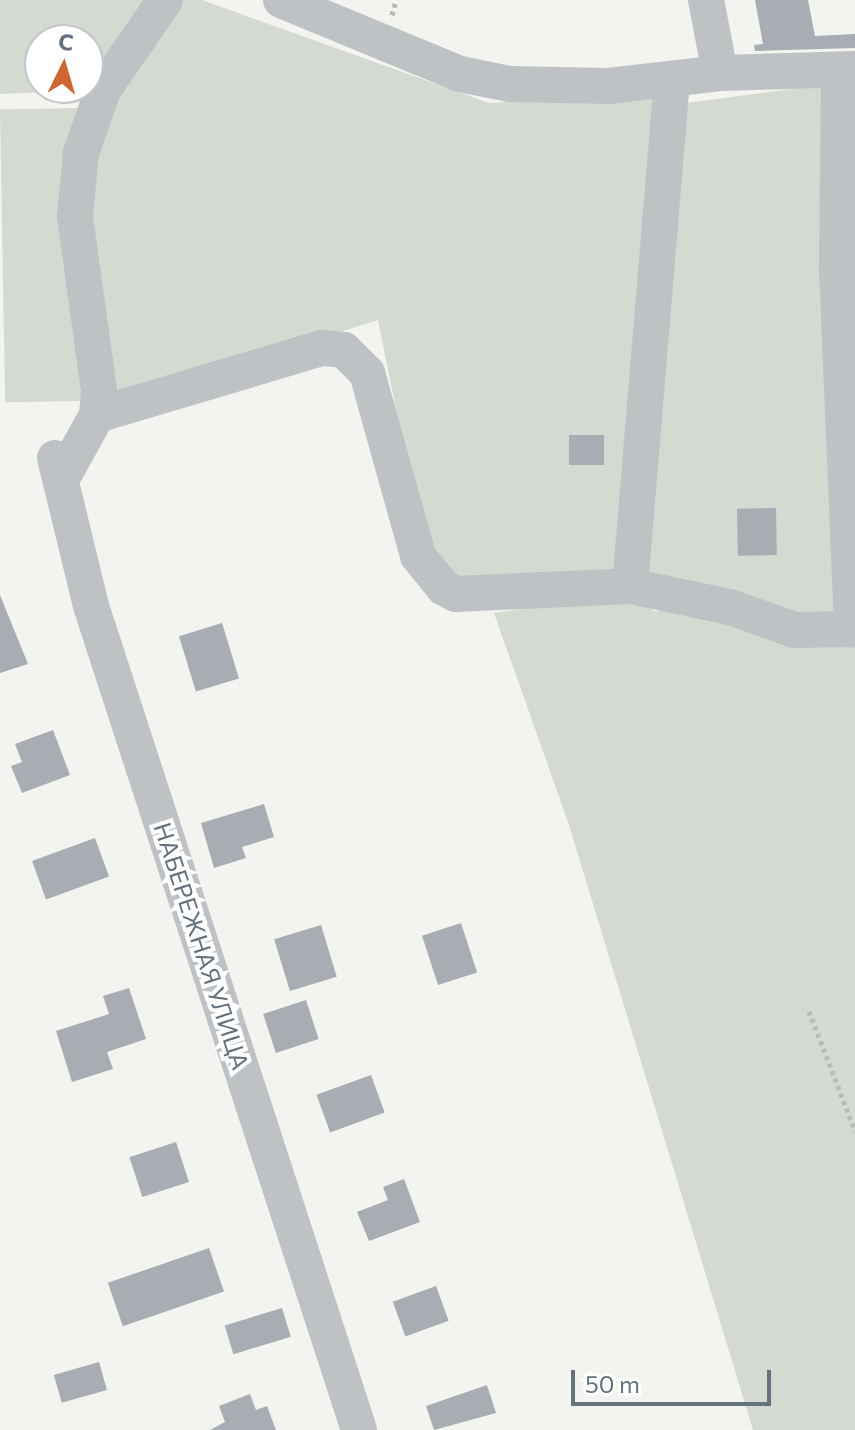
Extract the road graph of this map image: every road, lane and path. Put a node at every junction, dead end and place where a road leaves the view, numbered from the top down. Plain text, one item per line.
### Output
1 (165, 0) edge
2 (281, 0) edge
3 (706, 0) edge
4 (847, 70) edge
5 (720, 73) junction
6 (672, 79) junction
7 (97, 415) junction
8 (630, 586) junction
9 (853, 630) edge
10 (809, 1011) dead end
11 (855, 1131) edge
12 (359, 1430) edge

1 - 7 street
2 - 6 street
3 - 5 street
4 - 5 street
4 - 9 street
5 - 6 street
6 - 8 street
7 - 8 street
7 - 12 street, НАБЕРЕЖНАЯ УЛИЦА
8 - 9 street
10 - 11 path

